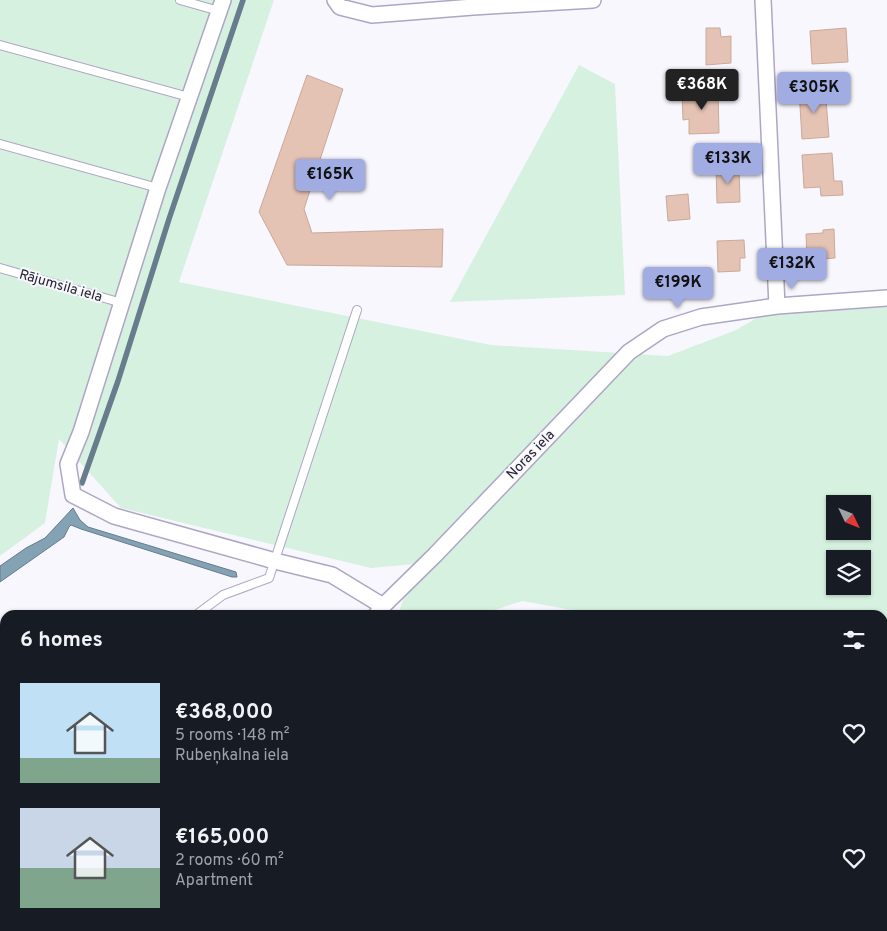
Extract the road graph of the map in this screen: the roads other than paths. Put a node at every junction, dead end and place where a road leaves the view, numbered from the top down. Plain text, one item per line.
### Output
1 (180, 0) edge
2 (592, 0) edge
3 (763, 0) edge
4 (338, 4) edge
5 (221, 5) edge
6 (0, 45) edge
7 (189, 97) junction
8 (0, 144) edge
9 (158, 188) junction
10 (0, 268) edge
11 (887, 298) edge
12 (122, 303) junction
13 (777, 306) junction
14 (357, 310) dead end
15 (275, 561) junction
16 (203, 610) edge
17 (379, 610) edge

1 - 5 lane
2 - 4 street
3 - 13 street
5 - 7 street
6 - 7 lane
7 - 9 street
8 - 9 lane
9 - 12 street
10 - 12 lane, Rājumsila iela
11 - 13 street
12 - 15 street
13 - 17 street, Noras iela
14 - 15 lane
15 - 16 lane
15 - 17 street

